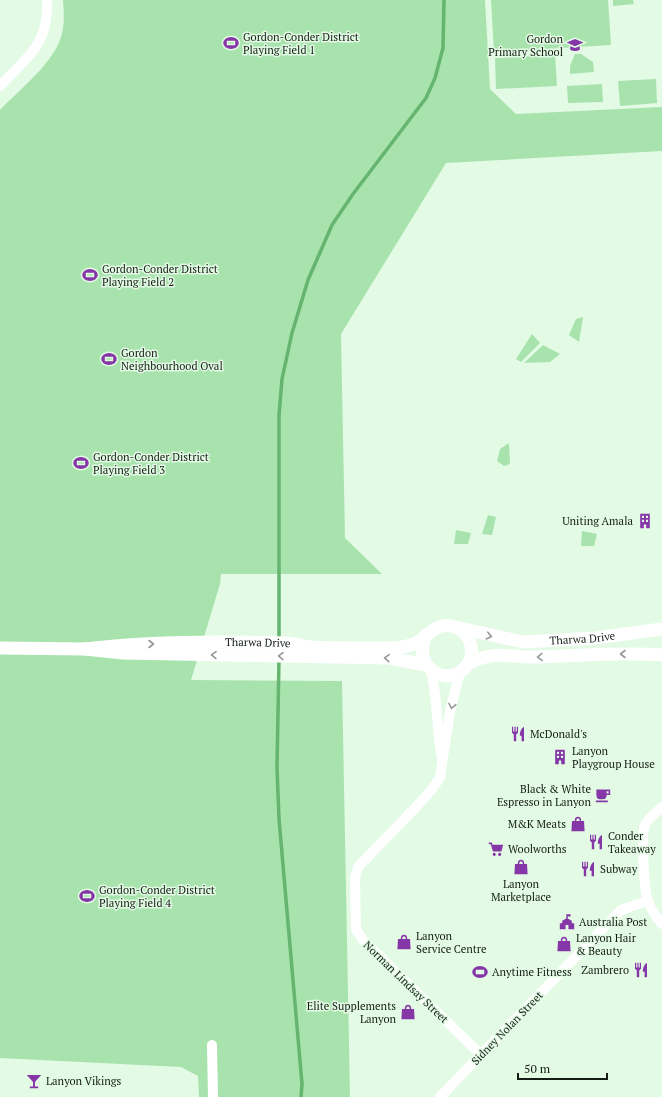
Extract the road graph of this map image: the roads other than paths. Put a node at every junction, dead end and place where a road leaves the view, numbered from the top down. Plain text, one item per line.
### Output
1 (47, 0) edge
2 (0, 86) edge
3 (457, 627) junction
4 (662, 630) edge
5 (427, 634) junction
6 (0, 648) edge
7 (85, 649) junction
8 (309, 652) junction
9 (662, 655) edge
10 (429, 667) junction
11 (465, 667) junction
12 (443, 764) junction
13 (662, 807) edge
14 (648, 901) junction
15 (662, 924) edge
16 (212, 1045) dead end
17 (481, 1054) junction
18 (213, 1097) edge
19 (440, 1097) edge

1 - 2 street
3 -> 4 main road, Tharwa Drive
3 - 5 main road
3 - 11 main road
5 - 8 main road, Tharwa Drive
5 - 10 main road
6 - 7 main road, Tharwa Drive
8 -> 7 main road, Tharwa Drive
7 -> 8 main road, Tharwa Drive
10 -> 8 main road, Tharwa Drive
9 -> 11 main road, Tharwa Drive
10 - 11 main road
10 - 12 street
11 -> 12 street, Norman Lindsay Street
12 - 17 street, Norman Lindsay Street
13 - 14 street
14 - 15 street
14 - 17 street, Sidney Nolan Street
16 - 18 street
17 - 19 street, Sidney Nolan Street

